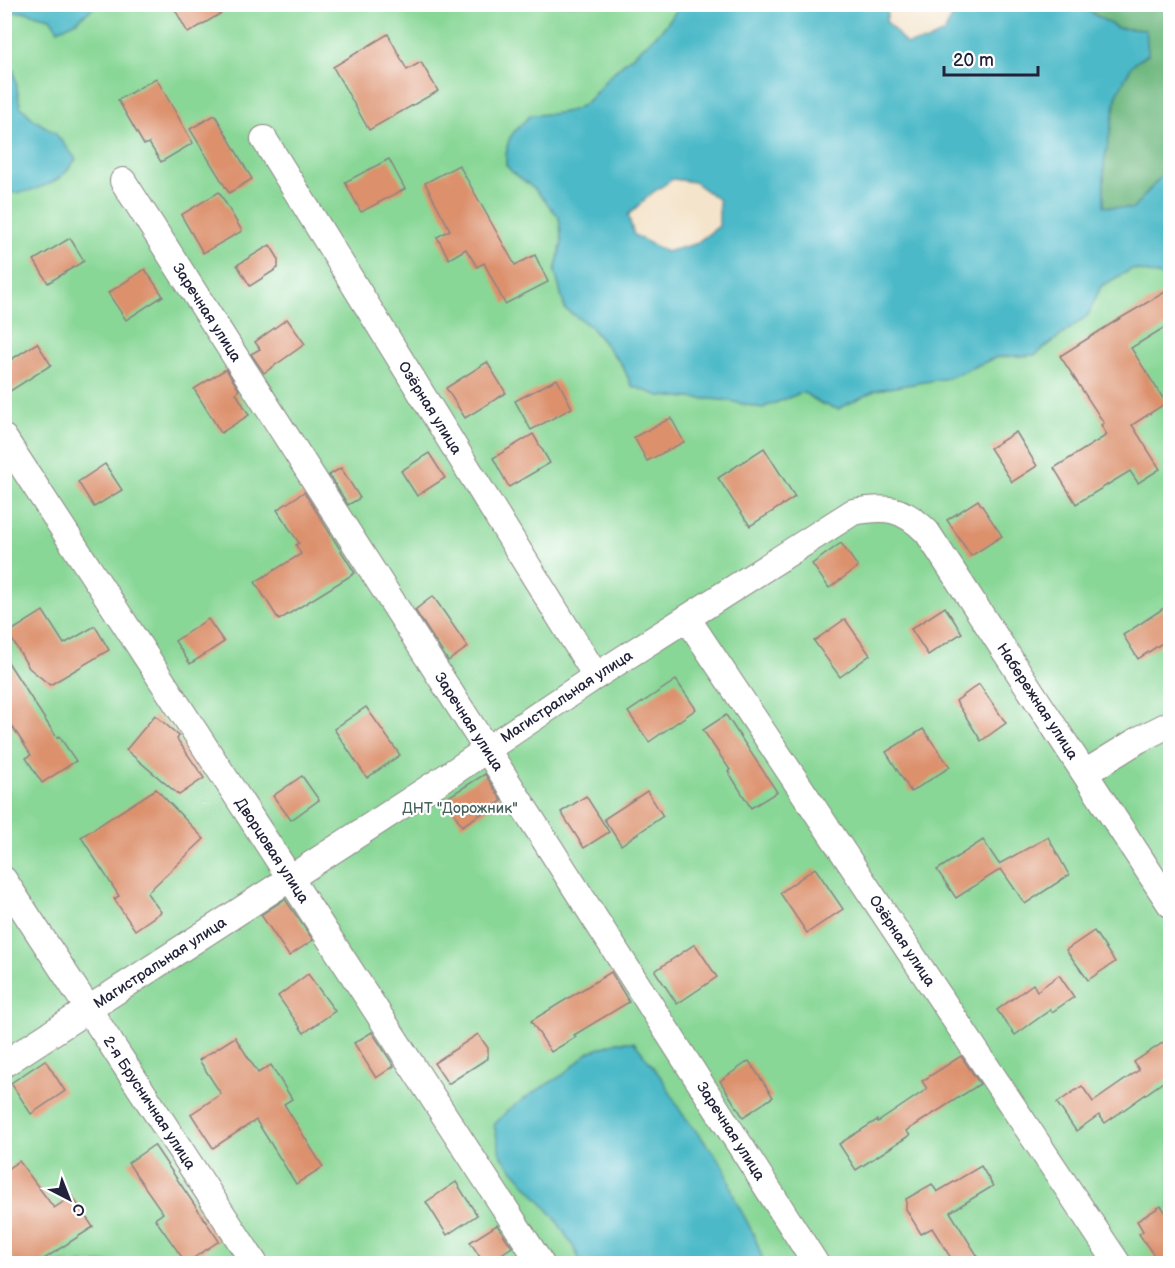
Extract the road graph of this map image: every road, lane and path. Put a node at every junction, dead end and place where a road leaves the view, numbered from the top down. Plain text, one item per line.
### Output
1 (264, 139) dead end
2 (123, 181) dead end
3 (4, 438) edge
4 (895, 510) joint
5 (687, 618) junction
6 (596, 676) junction
7 (1170, 724) edge
8 (486, 750) junction
9 (1085, 773) junction
10 (290, 877) junction
11 (4, 880) edge
12 (1170, 904) edge
13 (88, 1008) junction
14 (4, 1064) edge
15 (255, 1263) edge
16 (541, 1263) edge
17 (816, 1263) edge
18 (1118, 1263) edge

1 - 6 street, Озёрная улица
2 - 8 street, Заречная улица
3 - 10 street, Дворцовая улица
4 - 5 street, Магистральная улица
4 - 9 street, Набережная улица
5 - 6 street, Магистральная улица
5 - 18 street, Озёрная улица
6 - 8 street, Магистральная улица
7 - 9 street
8 - 10 street, Магистральная улица
8 - 17 street, Заречная улица
9 - 12 street, Набережная улица
10 - 13 street, Магистральная улица
10 - 16 street, Дворцовая улица
11 - 13 street, 2-я Брусничная улица
13 - 14 street, Магистральная улица
13 - 15 street, 2-я Брусничная улица

